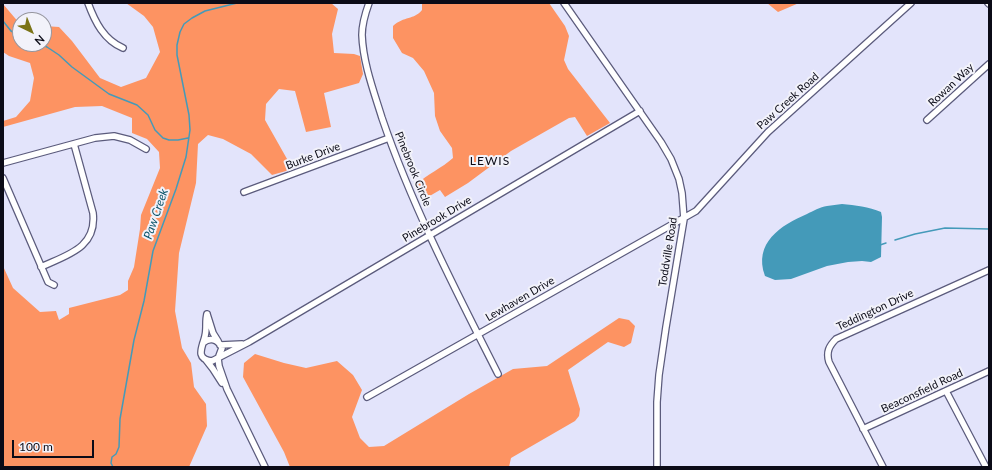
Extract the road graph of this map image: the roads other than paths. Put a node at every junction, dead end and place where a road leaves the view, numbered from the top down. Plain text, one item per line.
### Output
1 (88, 3) edge
2 (369, 3) edge
3 (564, 3) edge
4 (911, 3) edge
5 (123, 48) dead end
6 (989, 64) edge
7 (640, 111) junction
8 (927, 120) dead end
9 (389, 138) junction
10 (74, 144) junction
11 (146, 149) dead end
12 (3, 163) edge
13 (3, 178) edge
14 (244, 192) dead end
15 (684, 219) junction
16 (430, 235) junction
17 (42, 267) junction
18 (989, 270) edge
19 (54, 286) dead end
20 (478, 334) junction
21 (203, 343) junction
22 (219, 344) junction
23 (244, 344) junction
24 (219, 357) junction
25 (205, 359) junction
26 (989, 371) edge
27 (498, 374) dead end
28 (227, 389) junction
29 (946, 390) junction
30 (367, 397) dead end
31 (863, 429) junction
32 (264, 467) edge
33 (657, 467) edge
34 (883, 467) edge
35 (986, 467) edge

1 - 5 street
2 - 9 street, Pinebrook Circle
3 - 7 street, Toddville Road
4 - 15 street, Paw Creek Road
6 - 8 street, Rowan Way
7 - 15 street, Toddville Road
7 - 16 street, Pinebrook Drive
9 - 14 street, Burke Drive
9 - 16 street, Pinebrook Circle
10 - 11 street
10 - 12 street
10 - 17 street
13 - 17 street
15 - 20 street, Lewhaven Drive
15 - 33 street, Toddville Road
16 - 20 street, Pinebrook Circle
16 - 23 street, Pinebrook Drive
17 - 19 street
18 - 31 street, Teddington Drive
20 - 27 street, Pinebrook Circle
20 - 30 street, Lewhaven Drive
21 - 22 street
21 - 22 street
21 - 25 street
22 - 23 street, Pinebrook Drive
22 - 24 street
23 - 24 street, Pinebrook Drive
24 - 25 street
24 - 28 street
25 - 28 street
26 - 29 street, Beaconsfield Road
28 - 32 street
29 - 31 street, Beaconsfield Road
29 - 35 street
31 - 34 street, Teddington Drive

